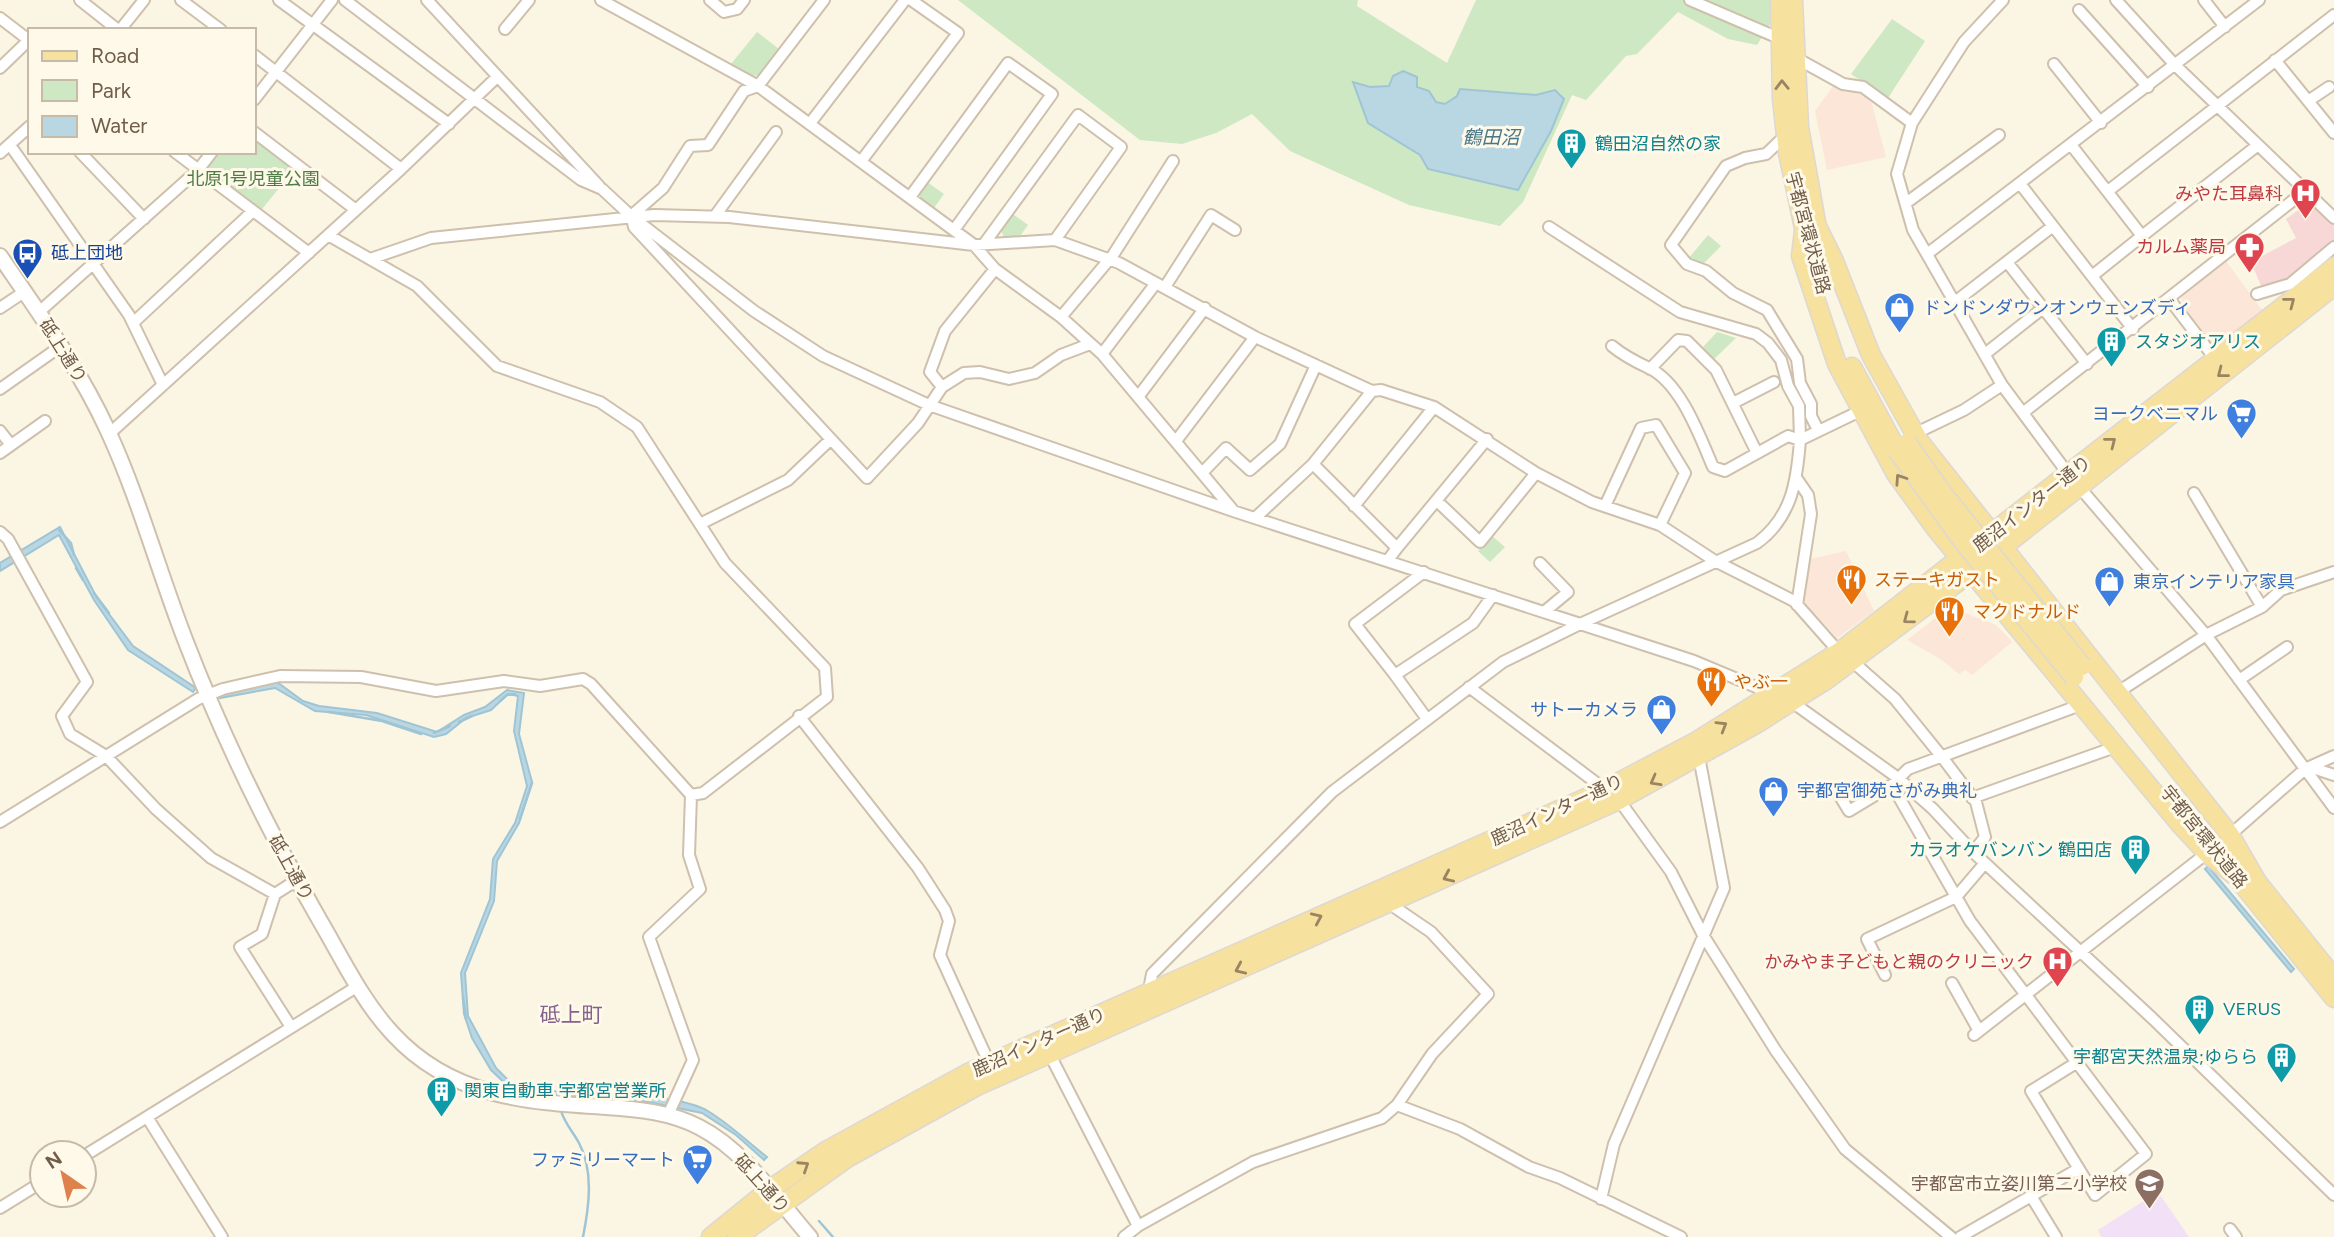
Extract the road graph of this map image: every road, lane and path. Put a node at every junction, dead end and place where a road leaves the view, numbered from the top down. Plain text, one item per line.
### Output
1 (79, 0) edge
2 (144, 0) edge
3 (181, 0) edge
4 (279, 0) edge
5 (332, 0) edge
6 (345, 0) edge
7 (428, 0) edge
8 (529, 0) edge
9 (601, 0) edge
10 (710, 0) edge
11 (744, 0) edge
12 (824, 0) edge
13 (905, 0) edge
14 (911, 0) edge
15 (1690, 0) edge
16 (1780, 0) edge
17 (1793, 0) edge
18 (2003, 0) edge
19 (2116, 0) edge
20 (2204, 0) edge
21 (2259, 0) edge
22 (2079, 10) dead end
23 (2334, 15) edge
24 (0, 18) edge
25 (313, 25) junction
26 (2225, 27) junction
27 (116, 28) edge
28 (121, 28) edge
29 (218, 28) edge
30 (505, 29) dead end
31 (1781, 38) junction
32 (28, 40) edge
33 (28, 42) edge
34 (256, 56) edge
35 (1796, 58) junction
36 (2275, 60) junction
37 (2054, 64) dead end
38 (2175, 65) junction
39 (0, 68) edge
40 (276, 71) junction
41 (497, 77) junction
42 (758, 86) junction
43 (2148, 87) junction
44 (2329, 87) dead end
45 (256, 97) edge
46 (475, 99) junction
47 (2308, 101) junction
48 (2217, 106) junction
49 (811, 122) junction
50 (1912, 123) junction
51 (2101, 123) junction
52 (449, 124) junction
53 (28, 128) edge
54 (776, 132) dead end
55 (2334, 133) edge
56 (256, 134) edge
57 (1786, 135) junction
58 (1999, 135) dead end
59 (9, 145) junction
60 (2258, 145) junction
61 (2071, 146) junction
62 (0, 153) edge
63 (82, 154) edge
64 (178, 154) edge
65 (210, 154) edge
66 (862, 160) junction
67 (1173, 162) dead end
68 (401, 169) junction
69 (198, 170) junction
70 (2021, 185) junction
71 (602, 189) junction
72 (2108, 191) junction
73 (2305, 191) junction
74 (910, 197) junction
75 (1906, 203) junction
76 (356, 210) junction
77 (253, 211) junction
78 (631, 216) junction
79 (715, 216) junction
80 (2334, 218) edge
81 (144, 219) junction
82 (2053, 226) junction
83 (1549, 227) dead end
84 (1809, 227) junction
85 (954, 230) junction
86 (1235, 230) dead end
87 (328, 235) junction
88 (2142, 236) junction
89 (1055, 240) junction
90 (979, 244) junction
91 (2334, 247) edge
92 (309, 253) junction
93 (1927, 254) junction
94 (0, 256) edge
95 (373, 258) junction
96 (1107, 259) junction
97 (2007, 262) junction
98 (94, 265) junction
99 (2334, 268) edge
100 (995, 269) junction
101 (2092, 276) junction
102 (1161, 285) junction
103 (2334, 286) edge
104 (24, 292) junction
105 (2258, 295) dead end
106 (2170, 300) junction
107 (1955, 302) junction
108 (0, 308) edge
109 (1205, 308) junction
110 (2043, 308) junction
111 (39, 312) junction
112 (1061, 317) junction
113 (133, 323) junction
114 (2133, 329) junction
115 (1255, 337) junction
116 (1090, 344) junction
117 (61, 346) junction
118 (1612, 346) dead end
119 (1102, 354) junction
120 (1985, 354) junction
121 (2216, 360) junction
122 (2087, 364) junction
123 (1316, 365) junction
124 (1650, 369) junction
125 (1774, 382) dead end
126 (163, 385) junction
127 (2002, 385) junction
128 (942, 387) junction
129 (0, 389) edge
130 (1372, 391) junction
131 (1138, 397) junction
132 (1735, 402) junction
133 (929, 405) junction
134 (1434, 407) junction
135 (1860, 411) junction
136 (2024, 412) junction
137 (45, 421) dead end
138 (1818, 430) junction
139 (0, 431) edge
140 (109, 434) junction
141 (1487, 439) junction
142 (831, 440) junction
143 (1800, 440) junction
144 (1177, 441) junction
145 (1906, 442) junction
146 (10, 445) junction
147 (0, 453) edge
148 (1758, 453) junction
149 (1313, 464) junction
150 (1202, 473) junction
151 (1536, 473) junction
152 (1797, 479) junction
153 (2074, 481) junction
154 (2194, 494) dead end
155 (1437, 501) junction
156 (1354, 506) junction
157 (1605, 506) junction
158 (1233, 511) junction
159 (1255, 518) junction
160 (700, 524) junction
161 (1660, 525) junction
162 (0, 532) edge
163 (1996, 542) junction
164 (1397, 548) junction
165 (1388, 560) junction
166 (1718, 562) junction
167 (1541, 563) dead end
168 (1966, 566) junction
169 (1424, 572) junction
170 (2334, 572) edge
171 (1493, 595) junction
172 (1797, 605) junction
173 (2262, 607) junction
174 (1544, 612) junction
175 (1580, 624) junction
176 (2206, 635) junction
177 (2287, 647) dead end
178 (1845, 657) junction
179 (1395, 675) junction
180 (2239, 680) junction
181 (1469, 687) junction
182 (2118, 692) junction
183 (207, 694) junction
184 (1776, 694) junction
185 (1792, 702) junction
186 (2083, 704) junction
187 (799, 716) junction
188 (1427, 719) junction
189 (2118, 747) junction
190 (106, 756) junction
191 (2334, 756) edge
192 (1699, 757) junction
193 (1942, 757) junction
194 (2308, 768) junction
195 (2334, 775) edge
196 (1895, 781) junction
197 (1839, 793) dead end
198 (691, 794) junction
199 (1612, 795) junction
200 (1972, 798) junction
201 (2334, 808) edge
202 (0, 822) edge
203 (2230, 835) junction
204 (1973, 852) junction
205 (2207, 853) junction
206 (1985, 863) junction
207 (2248, 879) junction
208 (297, 880) junction
209 (275, 894) junction
210 (1383, 897) junction
211 (1956, 897) junction
212 (1703, 935) junction
213 (2079, 953) junction
214 (1885, 975) dead end
215 (2334, 978) edge
216 (1952, 983) dead end
217 (358, 986) junction
218 (2024, 995) junction
219 (2334, 998) edge
220 (1150, 1001) junction
221 (291, 1027) junction
222 (1049, 1053) junction
223 (2076, 1063) junction
224 (993, 1070) junction
225 (1397, 1105) junction
226 (668, 1115) junction
227 (147, 1117) junction
228 (98, 1147) edge
229 (2078, 1169) junction
230 (2315, 1177) junction
231 (2334, 1183) edge
232 (28, 1191) edge
233 (2334, 1195) edge
234 (775, 1196) junction
235 (2031, 1196) junction
236 (1601, 1199) junction
237 (0, 1208) edge
238 (1138, 1226) junction
239 (222, 1237) edge
240 (711, 1237) edge
241 (737, 1237) edge
242 (810, 1237) edge
243 (1124, 1237) edge
244 (1681, 1237) edge
245 (1951, 1237) edge
246 (1960, 1237) edge
247 (2056, 1237) edge

1 - 27 street
2 - 28 street
3 - 29 street
4 - 25 street
5 - 25 street
6 - 46 street
7 - 41 street
8 - 30 street
9 - 42 street
10 - 11 street
12 - 42 street
13 - 49 street
14 - 66 street
15 - 31 street
16 - 31 main road, 宇都宮環状道路
17 - 35 main road, 宇都宮環状道路
18 - 50 street
19 - 38 street
20 - 26 street
21 - 26 street
22 - 43 street
23 - 36 street
24 - 32 street
25 - 40 street
25 - 52 street
26 - 38 street
57 -> 31 main road, 宇都宮環状道路
33 - 39 street
34 - 40 street
35 - 50 street
35 - 84 main road, 宇都宮環状道路
36 - 47 street
36 - 48 street
37 - 51 street
38 - 43 street
38 - 48 street
40 - 45 street
40 - 68 street
41 - 46 street
41 - 71 street
42 - 49 street
42 - 78 street
43 - 51 street
44 - 47 street
46 - 52 street
46 - 71 street
47 - 55 street
48 - 60 street
48 - 72 street
49 - 66 street
50 - 75 street
51 - 61 street
52 - 68 street
53 - 59 street
54 - 79 street
56 - 76 street
57 - 84 main road, 宇都宮環状道路
57 - 138 street
58 - 75 street
59 - 62 street
59 - 98 street
60 - 73 street
60 - 88 street
61 - 70 street
61 - 72 street
63 - 81 street
64 - 69 street
65 - 69 street
66 - 74 street
67 - 96 street
68 - 76 street
69 - 77 street
69 - 81 street
70 - 82 street
70 - 93 street
71 - 78 street
72 - 88 street
73 - 80 street
73 - 106 street
74 - 85 street
74 - 85 street
75 - 93 street
76 - 87 street
77 - 92 street
77 - 113 street
78 - 79 street
78 - 95 street
78 - 133 street
78 - 142 street
79 - 90 street
81 - 98 street
82 - 97 street
82 - 101 street
83 - 143 street
84 - 135 main road
84 - 145 main road, 宇都宮環状道路
85 - 90 street
86 - 102 street
87 - 92 street
87 - 95 street
88 - 101 street
89 - 90 street
89 - 90 street
89 - 96 street
90 - 100 street
91 - 105 street
92 - 126 street
93 - 107 street
94 - 104 street, 砥上通り
95 - 160 street
96 - 102 street
96 - 112 street
97 - 107 street
97 - 110 street
98 - 111 street
98 - 113 street
121 -> 99 main road, 鹿沼インター通り
100 - 112 street
100 - 128 street
101 - 114 street
102 - 109 street
102 - 119 street
103 -> 153 main road, 鹿沼インター通り
104 - 108 street
104 - 111 street, 砥上通り
106 - 114 street
106 - 121 street
107 - 120 street
109 - 115 street
109 - 131 street
110 - 120 street
110 - 122 street
111 - 117 street, 砥上通り
112 - 116 street
113 - 126 street
114 - 122 street
115 - 123 street
115 - 144 street
116 - 119 street
116 - 128 street
117 - 129 street
117 - 140 street, 砥上通り
118 - 124 street
119 - 131 street
120 - 127 street
153 -> 121 main road, 鹿沼インター通り
122 - 136 street
123 - 130 street
123 - 150 street
124 - 132 street
124 - 148 street
125 - 132 street
126 - 140 street
127 - 136 street
127 - 145 street
128 - 133 street
130 - 134 street
130 - 149 street
131 - 144 street
132 - 148 street
133 - 142 street
133 - 158 street
134 - 141 street
134 - 156 street
135 - 138 street
168 -> 135 main road
136 - 153 street
137 - 146 street
138 - 143 street
139 - 146 street
140 - 183 street, 砥上通り
141 - 151 street
141 - 155 street
142 - 160 street
143 - 148 street
143 - 152 street
144 - 150 street
145 - 163 main road
145 - 207 main road, 宇都宮環状道路, bridge
146 - 147 street
149 - 156 street
149 - 159 street
150 - 158 street
151 - 155 street
151 - 157 street
152 - 166 street
152 - 172 street
153 - 163 main road, 鹿沼インター通り
153 - 176 street
154 - 173 street
155 - 164 street
156 - 164 street
157 - 161 street
157 - 161 street
158 - 159 street
159 - 165 street
160 - 187 street
161 - 166 street
162 - 190 street
163 - 168 main road, 鹿沼インター通り
163 - 182 main road
164 - 165 street
165 - 169 street
166 - 172 street
166 - 175 street
167 - 174 street
168 - 178 main road, 鹿沼インター通り
168 - 186 main road
169 - 171 street
169 - 179 street
170 - 173 street
171 - 174 street
171 - 179 street
172 - 178 street
173 - 176 street
174 - 175 street
175 - 181 street
175 - 184 street
176 - 180 street
176 - 182 street
177 - 180 street
178 - 184 main road, 鹿沼インター通り
178 - 185 main road, 鹿沼インター通り
178 - 193 street
179 - 188 street
180 - 194 street
181 - 188 street
181 - 199 street
182 - 203 main road
183 - 190 street
183 - 198 street
183 - 208 street, 砥上通り
184 - 185 street
199 -> 184 main road, 鹿沼インター通り
185 - 192 main road, 鹿沼インター通り
185 - 196 street
186 - 189 main road
186 - 193 street
187 - 198 street
187 - 224 street
188 - 220 street
189 - 200 street
189 - 205 main road
190 - 202 street
190 - 209 street
191 - 194 street
192 -> 199 main road, 鹿沼インター通り
192 - 212 street
193 - 196 street
193 - 200 street
194 - 195 street
194 - 201 street
194 - 203 street
196 - 197 street
196 - 204 street
196 - 211 street
198 - 226 street
199 - 210 main road, 鹿沼インター通り
199 - 212 street
200 - 204 street
203 - 207 main road
204 - 206 street
205 - 207 main road
205 - 213 street
206 - 211 street
206 - 213 street
207 - 215 main road, 宇都宮環状道路
207 - 219 main road, 宇都宮環状道路
208 - 209 street
208 - 217 street, 砥上通り
209 - 221 street
210 - 220 main road, 鹿沼インター通り
210 - 225 street
211 - 214 street
211 - 218 street
212 - 236 street
212 - 245 street
213 - 218 street
213 - 230 street
216 - 218 street
217 - 221 street
217 - 226 street, 砥上通り
218 - 223 street
220 - 222 main road, 鹿沼インター通り
220 - 224 main road, 鹿沼インター通り
221 - 227 street
222 - 224 main road, 鹿沼インター通り
222 - 238 street
223 - 229 street
223 - 229 street
224 - 234 main road, 鹿沼インター通り
225 - 236 street
225 - 238 street
226 - 234 street, 砥上通り
227 - 228 street
227 - 239 street
229 - 235 street
230 - 231 street
230 - 233 street
232 - 237 street
234 - 240 main road, 鹿沼インター通り
234 - 241 main road, 鹿沼インター通り
234 - 242 street, 砥上通り
235 - 246 street
235 - 247 street
236 - 244 street
238 - 243 street

